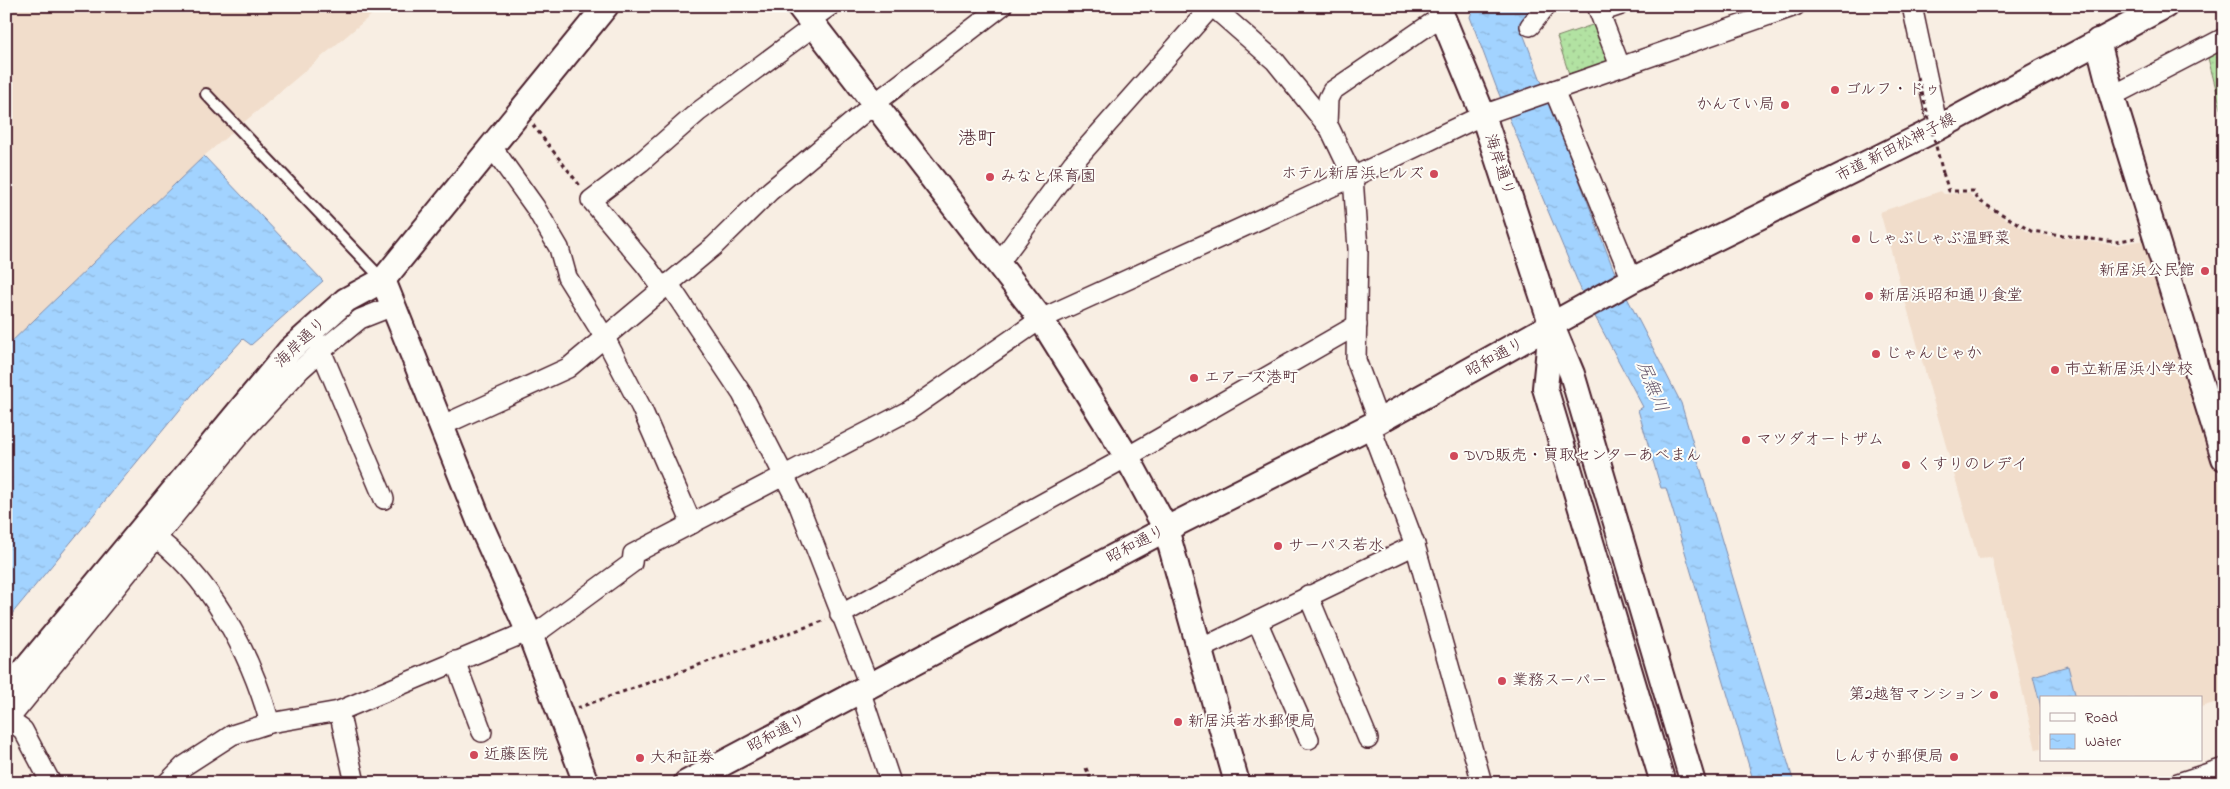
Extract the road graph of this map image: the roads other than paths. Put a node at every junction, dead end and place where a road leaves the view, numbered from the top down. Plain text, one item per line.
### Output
1 (606, 6) edge
2 (830, 6) edge
3 (1002, 6) edge
4 (1212, 6) edge
5 (1546, 6) edge
6 (1618, 6) edge
7 (1794, 6) edge
8 (1912, 6) edge
9 (2165, 6) edge
10 (1598, 9) edge
11 (1440, 11) edge
12 (1750, 14) edge
13 (808, 18) edge
14 (1530, 26) dead end
15 (2224, 38) edge
16 (2098, 41) junction
17 (1620, 66) junction
18 (1550, 91) junction
19 (206, 94) dead end
20 (2112, 96) junction
21 (874, 104) junction
22 (1493, 111) junction
23 (1327, 125) junction
24 (1938, 128) junction
25 (492, 147) junction
26 (1354, 177) junction
27 (998, 264) junction
28 (382, 280) junction
29 (1628, 283) junction
30 (665, 286) junction
31 (393, 306) junction
32 (1585, 307) joint
33 (1041, 319) junction
34 (1357, 325) junction
35 (1552, 326) junction
36 (605, 338) junction
37 (317, 340) junction
38 (1374, 424) junction
39 (441, 426) junction
40 (1127, 457) junction
41 (2224, 458) edge
42 (784, 476) junction
43 (384, 499) dead end
44 (692, 524) junction
45 (1166, 529) junction
46 (150, 533) junction
47 (1415, 545) junction
48 (1308, 595) junction
49 (840, 615) junction
50 (1257, 621) junction
51 (530, 634) junction
52 (1198, 650) junction
53 (454, 661) junction
54 (864, 688) junction
55 (6, 694) edge
56 (339, 711) junction
57 (7, 720) edge
58 (270, 723) junction
59 (482, 732) dead end
60 (1309, 739) dead end
61 (1368, 739) dead end
62 (2224, 768) edge
63 (52, 783) edge
64 (167, 783) edge
65 (355, 783) edge
66 (586, 783) edge
67 (686, 783) edge
68 (891, 783) edge
69 (1237, 783) edge
70 (1482, 783) edge
71 (1663, 783) edge
72 (1693, 783) edge
73 (2178, 783) edge

1 - 25 street, 海岸通り
2 - 13 street
3 - 21 street
4 - 23 street
4 - 27 street
5 - 14 street
6 - 10 street
7 - 12 street
8 - 24 street
9 - 16 street, 市道 新田松神子線
10 - 17 street
11 - 22 street, 海岸通り
11 - 23 street
12 - 17 street
13 - 21 street
13 - 30 street
15 - 20 street
16 - 20 street
16 - 24 street, 市道 新田松神子線
17 - 18 street
18 - 22 street
18 - 29 street
19 - 28 lane
20 - 41 street
21 - 27 street
21 - 30 street
22 - 26 street
22 - 35 street, 海岸通り
23 - 26 street
24 - 29 street, 市道 新田松神子線
25 - 28 street, 海岸通り
25 - 36 street
26 - 33 street
26 - 34 street
27 - 33 street
28 - 31 street
28 - 37 street, 海岸通り
29 - 32 street, 市道 新田松神子線
30 - 36 street
30 - 42 street
31 - 37 street
31 - 39 street
32 - 35 street, 昭和通り
33 - 40 street
33 - 42 street
34 - 38 street
34 - 40 street
35 - 38 street, 昭和通り
35 - 71 street
35 - 72 street, 海岸通り
36 - 39 street
36 - 44 street
37 - 43 street
37 - 46 street, 海岸通り
38 - 45 street, 昭和通り
38 - 47 street
39 - 51 street
40 - 45 street
40 - 49 street
42 - 44 street
42 - 49 street
44 - 51 street
45 - 52 street
45 - 54 street, 昭和通り
46 - 55 street, 海岸通り
46 - 57 street
46 - 58 street
47 - 48 street
47 - 70 street
48 - 50 street
48 - 61 street
49 - 54 street
50 - 52 street
50 - 60 street
51 - 53 street
51 - 66 street
52 - 69 street
53 - 56 street
53 - 59 street
54 - 67 street, 昭和通り
54 - 68 street
56 - 58 street
56 - 65 street
57 - 63 street
58 - 64 street
62 - 73 street

